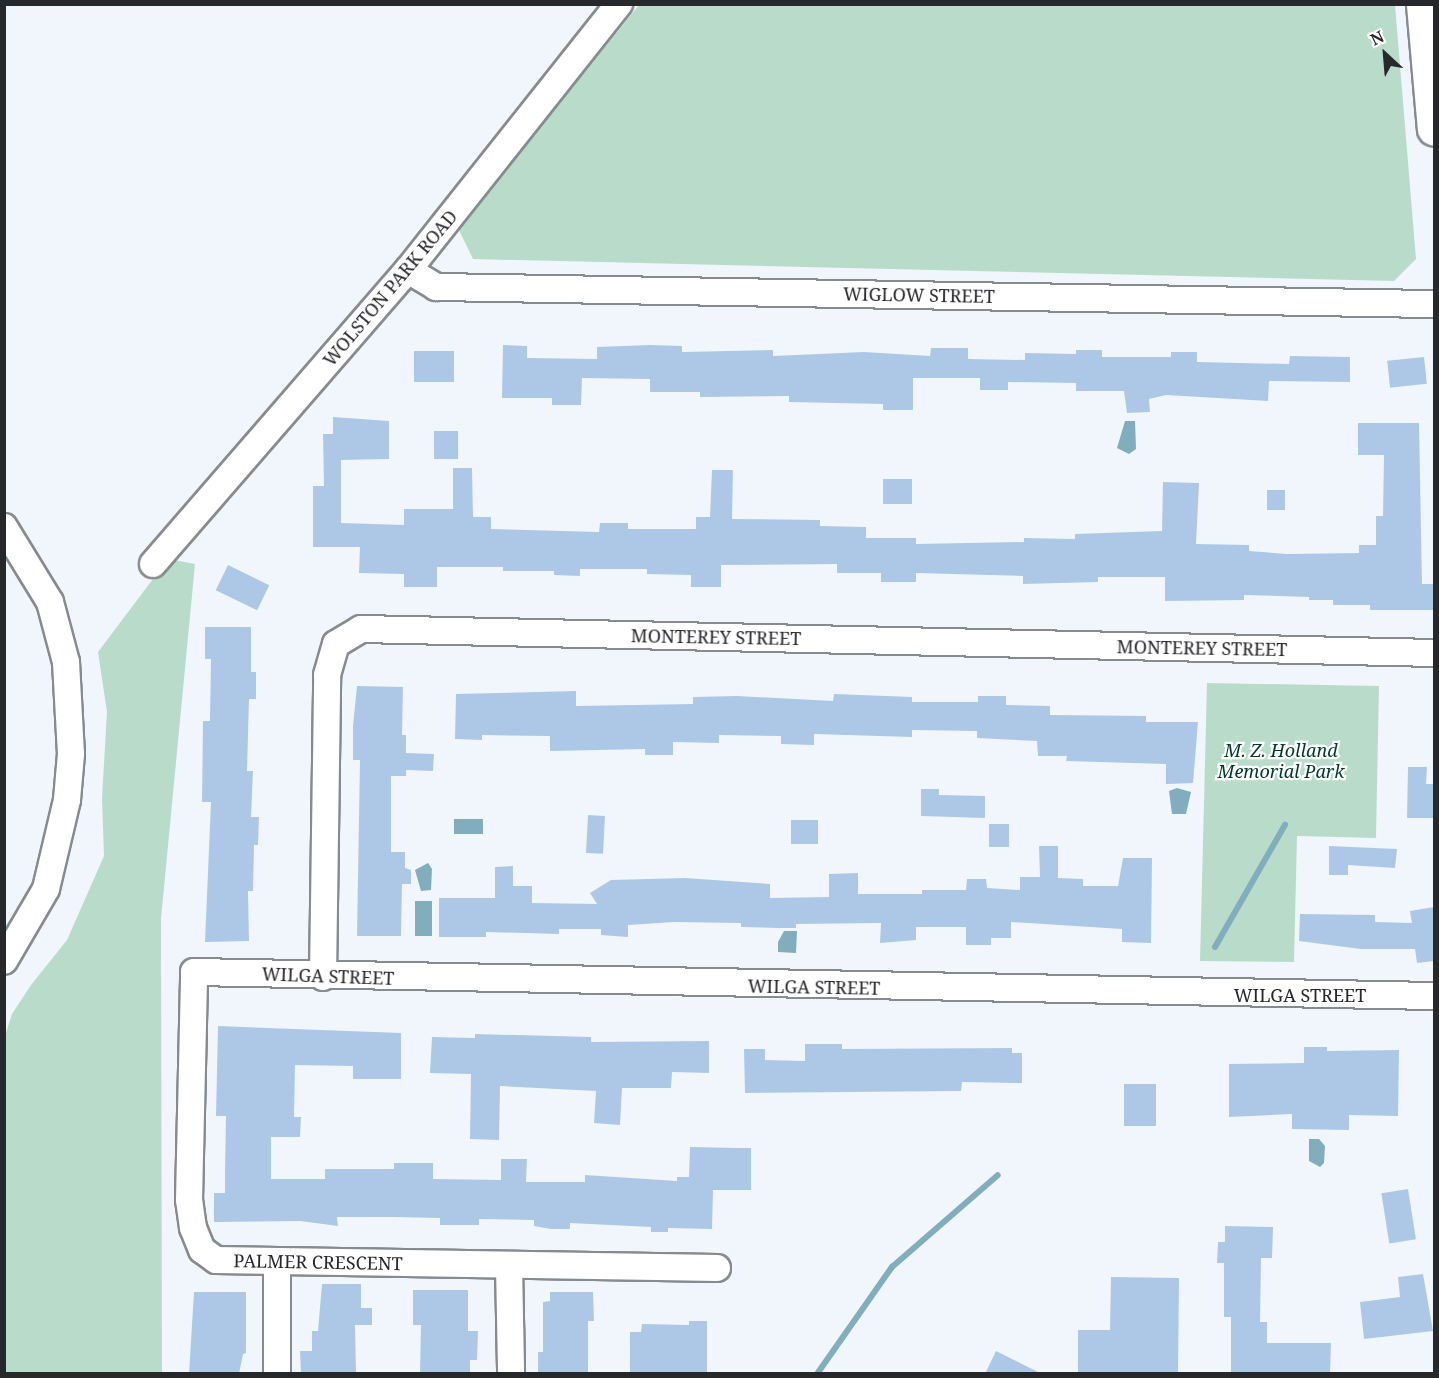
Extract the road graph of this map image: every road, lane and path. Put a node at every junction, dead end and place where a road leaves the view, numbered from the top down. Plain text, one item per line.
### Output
1 (619, 4) edge
2 (1423, 4) edge
3 (1434, 129) edge
4 (408, 270) junction
5 (1434, 304) edge
6 (4, 526) edge
7 (153, 564) dead end
8 (1434, 653) edge
9 (4, 961) edge
10 (194, 972) joint
11 (323, 977) junction
12 (1434, 996) edge
13 (277, 1262) junction
14 (509, 1265) junction
15 (717, 1268) dead end
16 (277, 1374) edge
17 (511, 1374) edge

1 - 4 street, WOLSTON PARK ROAD
2 - 3 main road
4 - 5 street, WIGLOW STREET
4 - 7 street, WOLSTON PARK ROAD
6 - 9 street
8 - 11 street, MONTEREY STREET
10 - 11 street, WILGA STREET
10 - 13 street, PALMER CRESCENT
11 - 12 street, WILGA STREET
13 - 14 street, PALMER CRESCENT
13 - 16 street
14 - 15 street, PALMER CRESCENT
14 - 17 street

